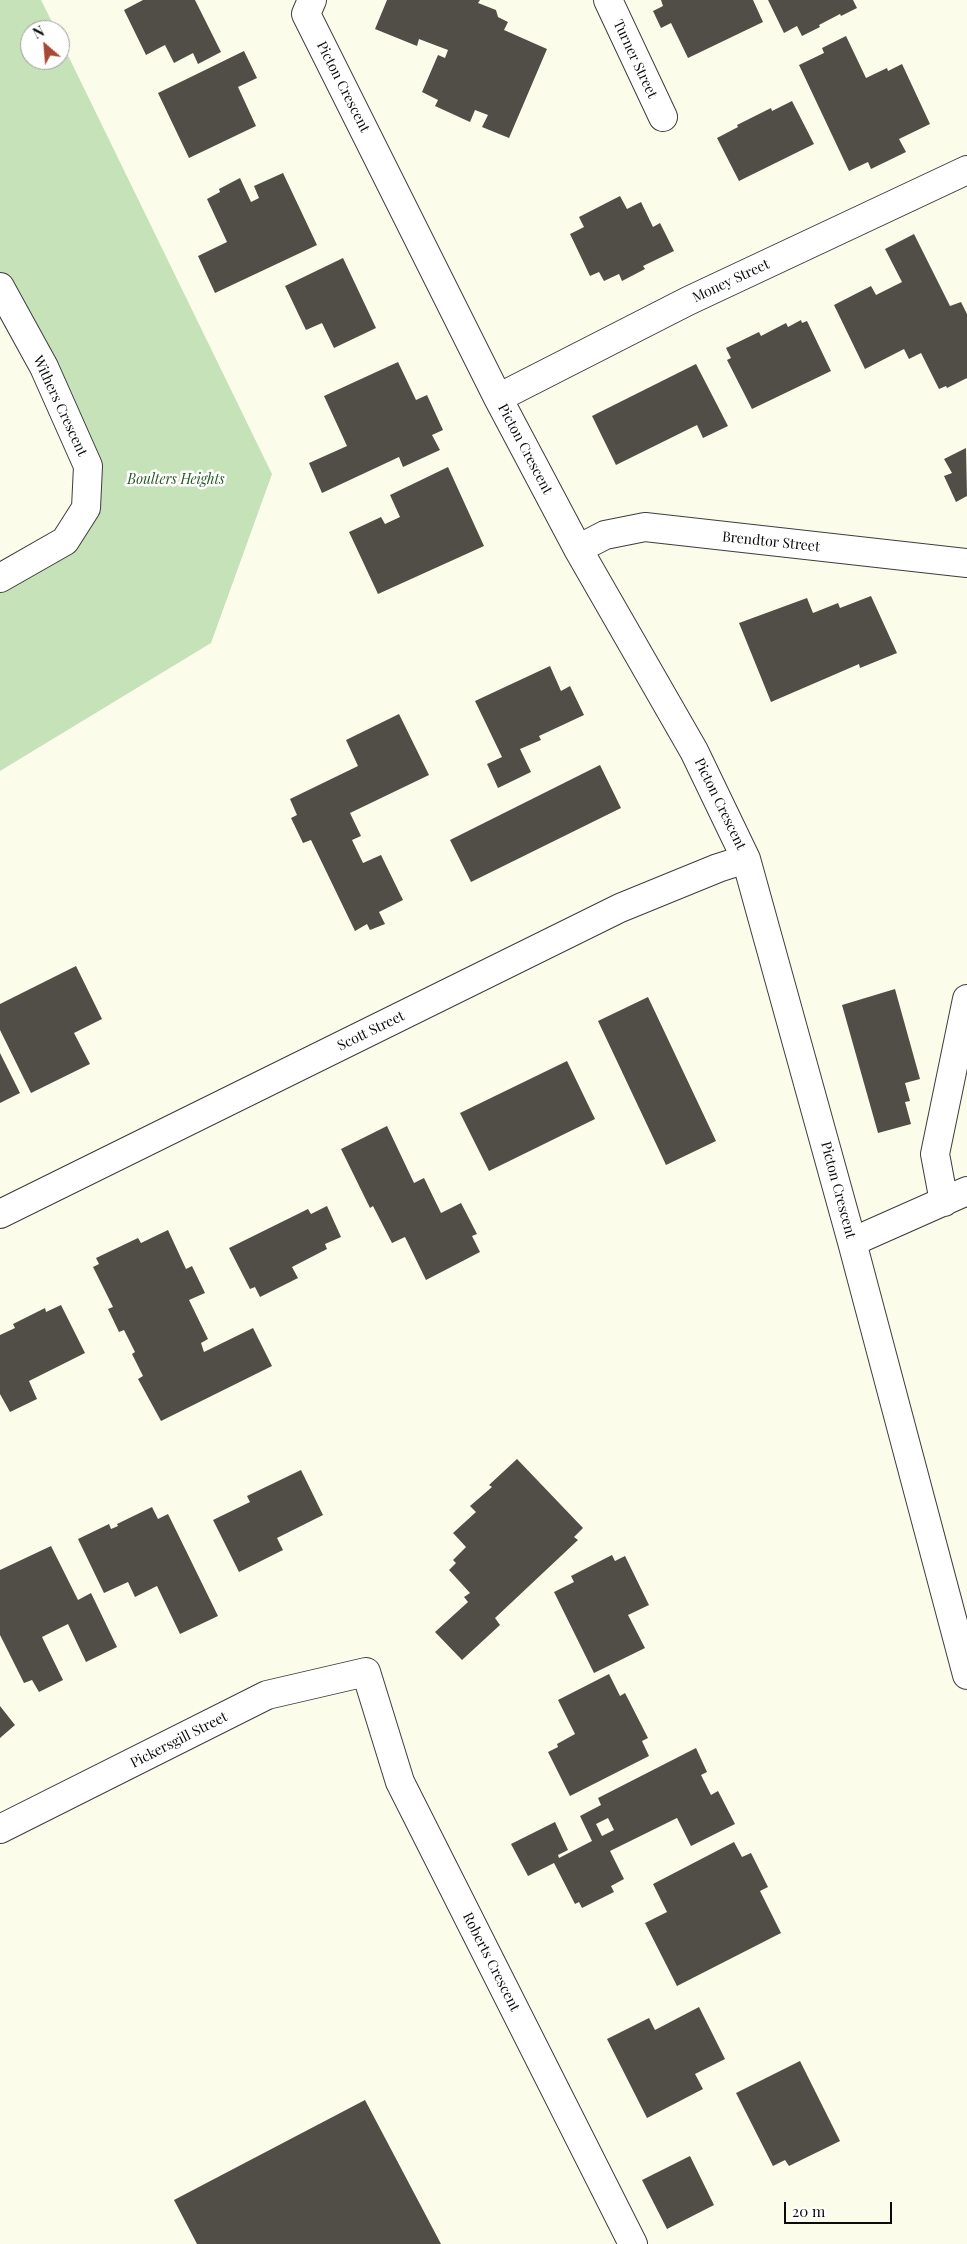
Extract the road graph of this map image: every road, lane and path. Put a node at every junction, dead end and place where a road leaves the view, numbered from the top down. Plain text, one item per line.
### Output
1 (312, 0) edge
2 (608, 0) edge
3 (663, 117) dead end
4 (967, 170) edge
5 (0, 288) edge
6 (498, 398) junction
7 (578, 548) junction
8 (967, 564) edge
9 (0, 578) edge
10 (746, 859) junction
11 (967, 999) edge
12 (956, 1197) edge
13 (0, 1214) edge
14 (852, 1242) junction
15 (366, 1672) joint
16 (967, 1675) edge
17 (0, 1829) edge
18 (633, 2244) edge

1 - 6 street, Picton Crescent
2 - 3 street, Turner Street
4 - 6 street, Money Street
5 - 9 street, Withers Crescent
6 - 7 street, Picton Crescent
7 - 8 street, Brendtor Street
7 - 10 street, Picton Crescent
10 - 13 street, Scott Street
10 - 14 street, Picton Crescent
11 - 12 street
12 - 14 street
14 - 16 street, Picton Crescent
15 - 17 street, Pickersgill Street
15 - 18 street, Roberts Crescent

